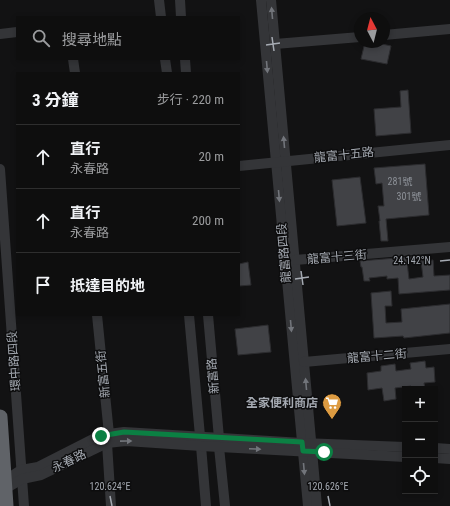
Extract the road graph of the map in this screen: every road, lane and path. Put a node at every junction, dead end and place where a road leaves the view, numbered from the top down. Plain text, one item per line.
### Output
1 (159, 0) edge
2 (180, 0) edge
3 (261, 0) edge
4 (271, 0) edge
5 (161, 16) edge
6 (181, 16) edge
7 (450, 29) edge
8 (16, 32) edge
9 (0, 34) edge
10 (390, 34) edge
11 (354, 37) edge
12 (275, 44) junction
13 (74, 60) edge
14 (165, 60) edge
15 (185, 60) edge
16 (75, 72) edge
17 (166, 72) edge
18 (186, 72) edge
19 (450, 145) edge
20 (281, 161) junction
21 (240, 166) edge
22 (0, 169) edge
23 (450, 247) edge
24 (295, 260) junction
25 (97, 316) edge
26 (189, 316) edge
27 (208, 316) edge
28 (450, 349) edge
29 (304, 362) junction
30 (197, 411) junction
31 (216, 411) junction
32 (0, 416) edge
33 (108, 438) junction
34 (200, 441) junction
35 (219, 442) junction
36 (307, 447) junction
37 (402, 447) edge
38 (438, 448) edge
39 (450, 449) edge
40 (402, 456) edge
41 (438, 458) edge
42 (0, 459) edge
43 (450, 459) edge
44 (22, 475) junction
45 (0, 486) edge
46 (6, 506) edge
47 (24, 506) edge
48 (111, 506) edge
49 (206, 506) edge
50 (225, 506) edge
51 (308, 506) edge
52 (317, 506) edge

1 - 5 street
2 - 6 street
3 -> 20 street, 龍富路四段
12 -> 4 street, 龍富路四段
7 - 10 street
8 - 9 street
11 - 12 street
20 -> 12 street, 龍富路四段
13 - 16 street
14 - 17 street
15 - 18 street
19 - 20 street, 龍富十五路
20 - 21 street, 龍富十五路
20 - 24 street, 龍富路四段
20 -> 36 street, 龍富路四段
22 - 44 street, 環中路四段
23 - 24 street, 龍富十三街
24 - 29 street, 龍富路四段
25 - 33 street, 新富五街
26 - 30 street, 新富路
27 - 31 street, 新富路
28 - 29 street, 龍富十二街
36 -> 29 street, 龍富路四段
30 - 31 street
30 - 34 street, 新富路
31 - 35 street, 新富路
32 - 46 highway, bridge
33 - 34 street, 永春路
33 - 44 street, 永春路
33 - 48 street, 新富五街
34 - 35 street, 永春路
34 - 49 street, 新富路
35 - 36 street, 永春路
35 - 50 street, 新富路
36 - 37 street, 永春路
36 - 40 street, 永春路
36 -> 51 street, 龍富路四段
36 - 52 street, 龍富路四段
38 - 39 street
41 - 43 street
42 - 45 street
44 - 45 street, 永春路
44 - 47 street, 環中路四段

